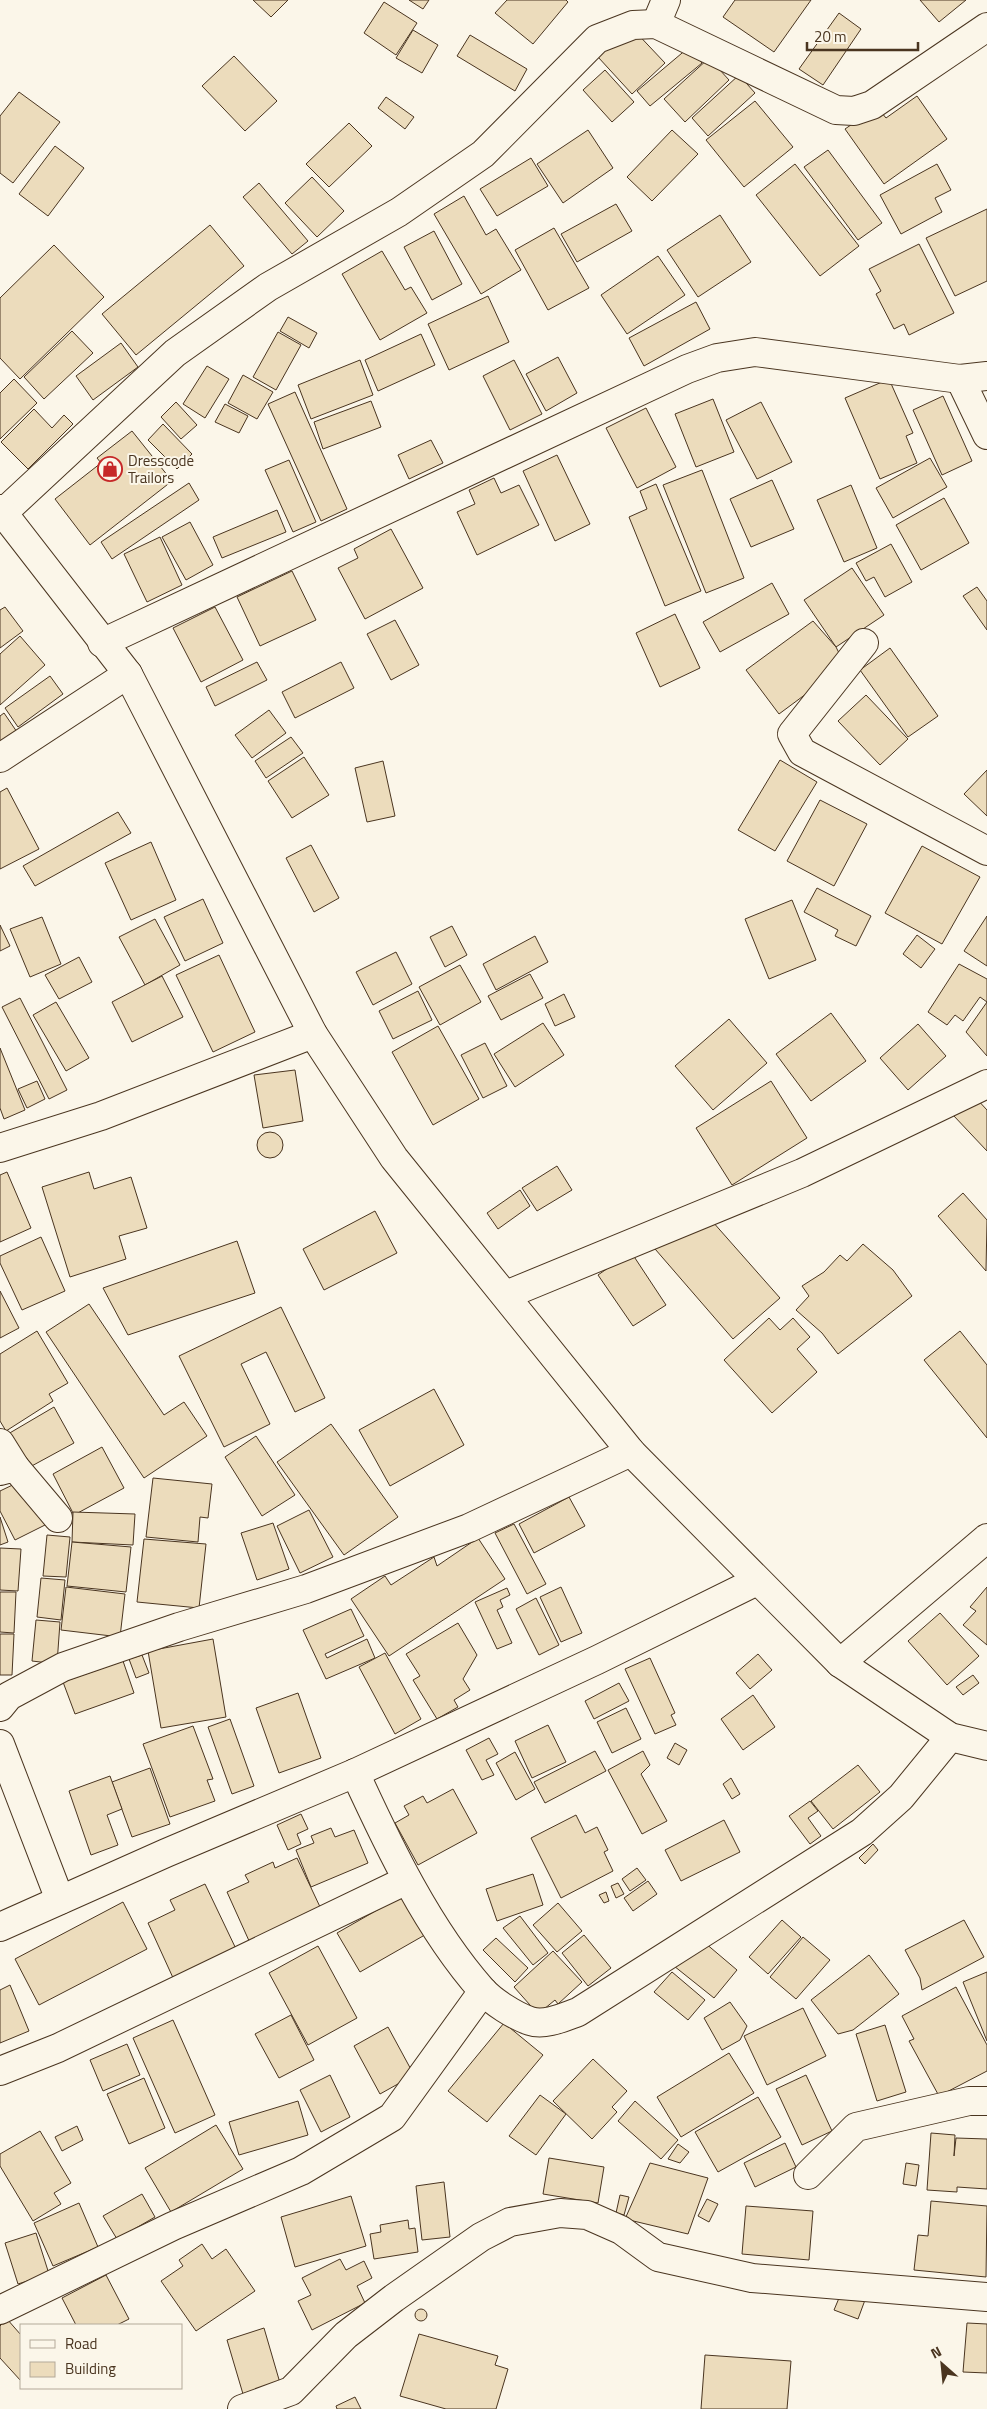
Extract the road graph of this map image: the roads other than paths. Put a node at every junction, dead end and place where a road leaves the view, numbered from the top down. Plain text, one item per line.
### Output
1 (661, 12) edge
2 (987, 27) edge
3 (987, 376) edge
4 (960, 379) junction
5 (987, 435) edge
6 (2, 510) edge
7 (102, 642) junction
8 (864, 643) dead end
9 (128, 674) junction
10 (0, 758) edge
11 (987, 851) edge
12 (313, 1034) junction
13 (987, 1084) edge
14 (0, 1148) edge
15 (506, 1294) junction
16 (0, 1443) edge
17 (631, 1452) junction
18 (8, 1469) edge
19 (58, 1518) dead end
20 (987, 1538) edge
21 (757, 1581) junction
22 (840, 1663) junction
23 (0, 1708) edge
24 (950, 1738) junction
25 (0, 1744) edge
26 (987, 1746) edge
27 (355, 1773) junction
28 (407, 1880) junction
29 (60, 1900) junction
30 (0, 1927) edge
31 (483, 1991) junction
32 (0, 2070) edge
33 (987, 2101) edge
34 (808, 2175) dead end
35 (987, 2297) edge
36 (0, 2310) edge
37 (242, 2409) edge

1 - 2 street
1 - 6 street
3 - 4 street
4 - 5 street
4 - 7 street
6 - 7 street
7 - 9 street
8 - 11 street
9 - 10 street
9 - 12 street
12 - 14 street
12 - 15 street
13 - 15 street
15 - 17 street
16 - 18 street
17 - 21 street
17 - 23 street
18 - 19 street
20 - 22 street
21 - 22 street
21 - 27 street
22 - 24 street
24 - 26 street
24 - 31 street
25 - 29 street
27 - 28 street
27 - 29 street
28 - 31 street
28 - 32 street
29 - 30 street
31 - 36 street
33 - 34 street
35 - 37 street

